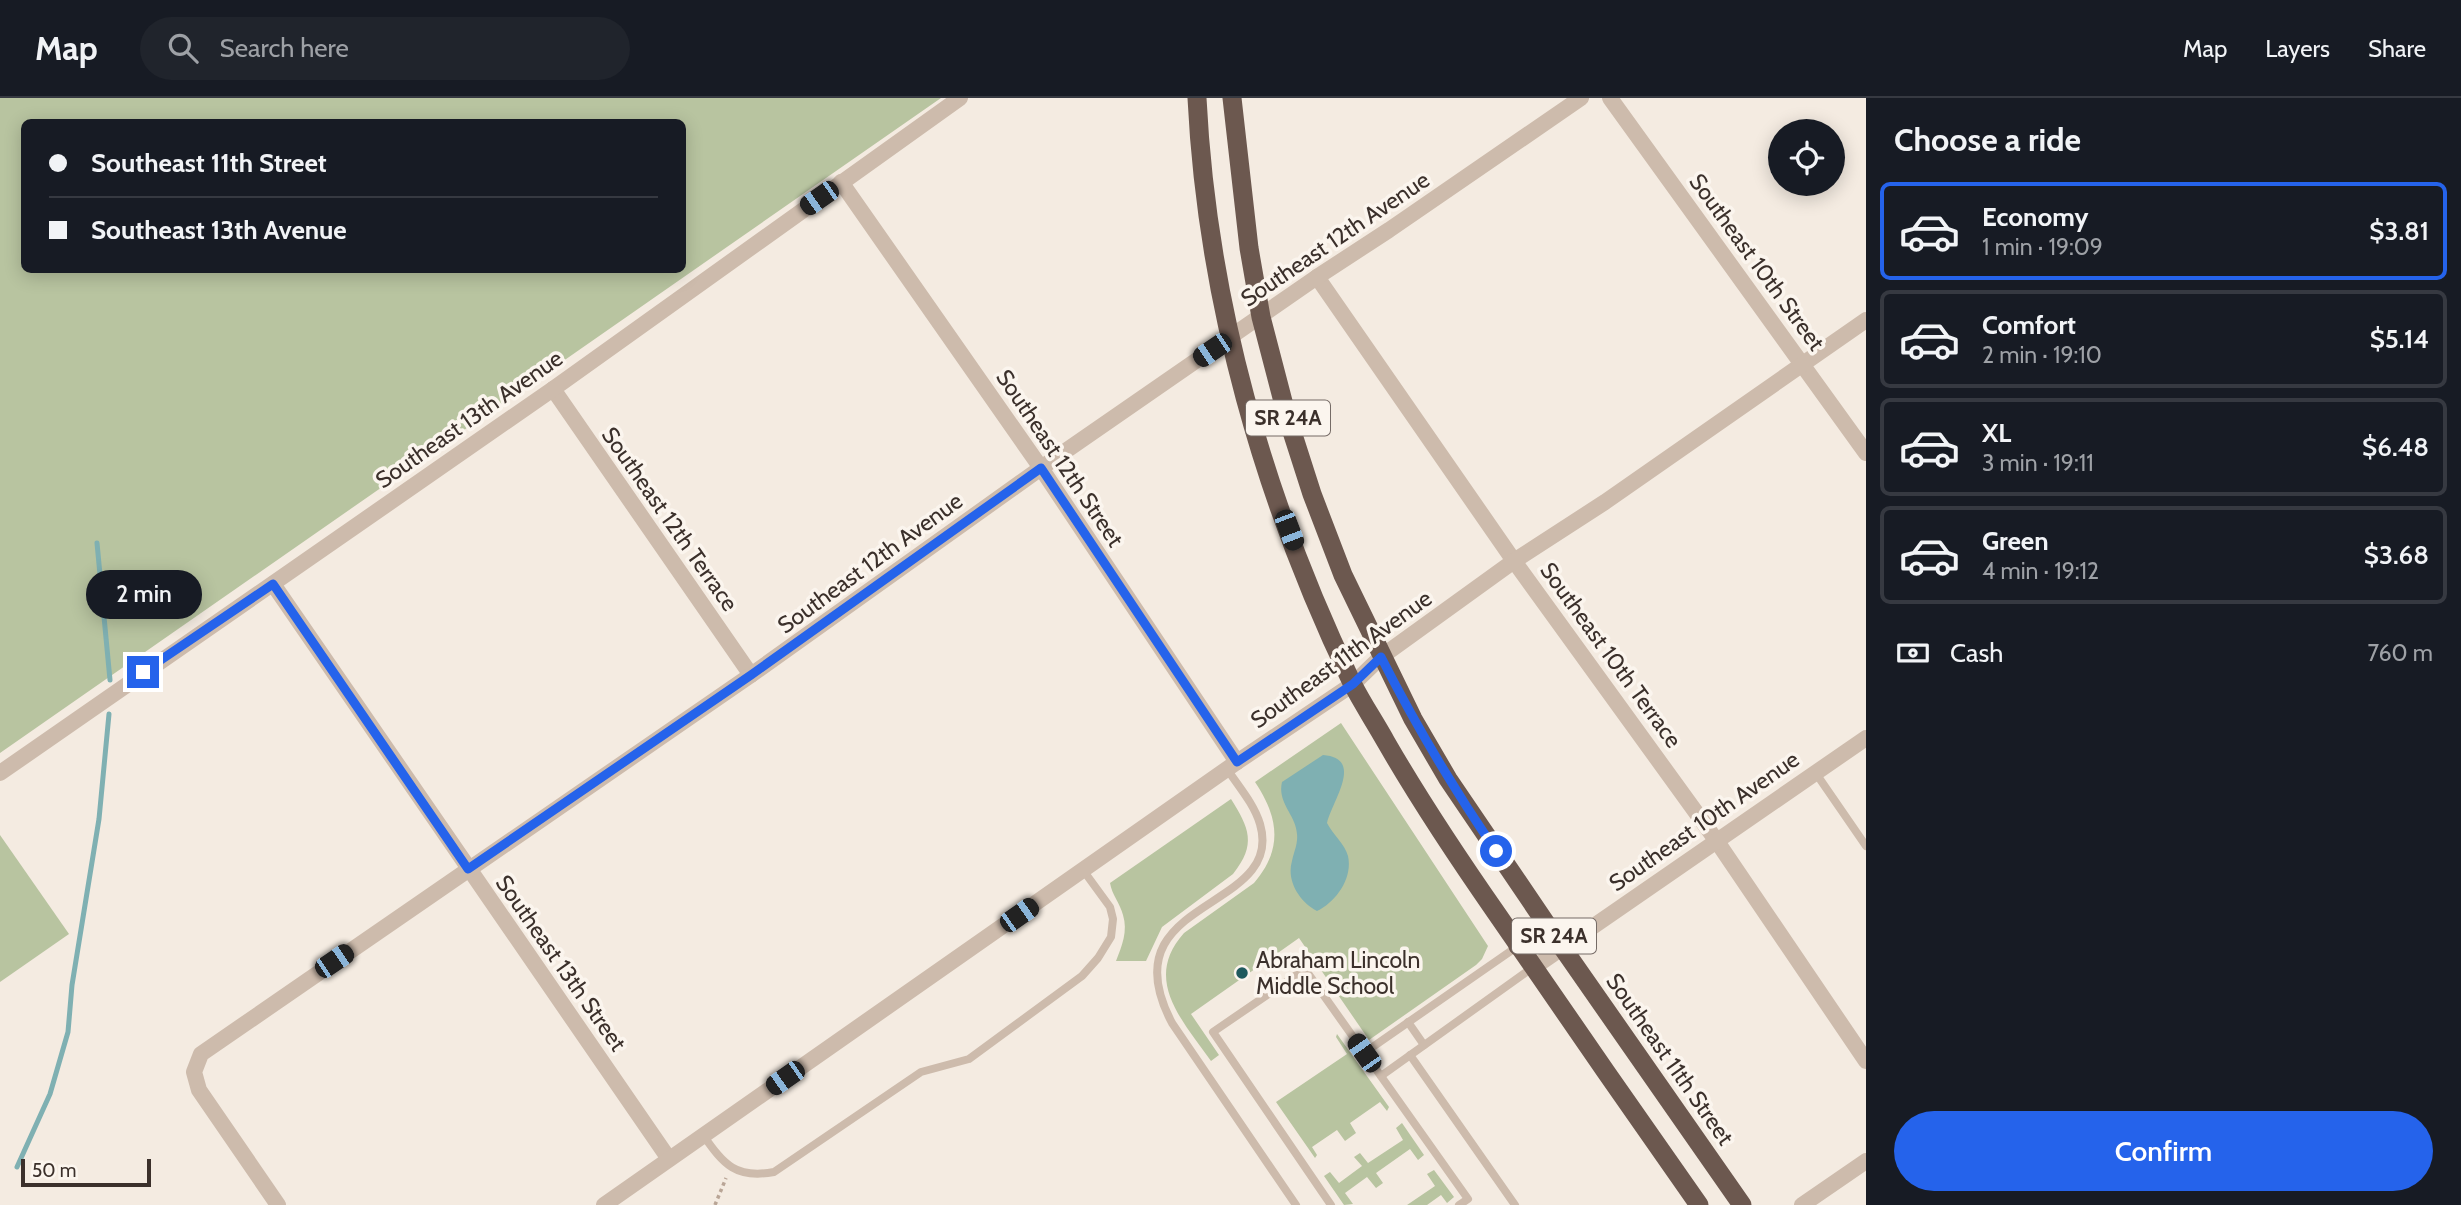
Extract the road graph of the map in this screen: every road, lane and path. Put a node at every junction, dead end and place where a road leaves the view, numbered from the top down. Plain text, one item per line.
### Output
1 (960, 98) edge
2 (1197, 98) edge
3 (1231, 98) edge
4 (1581, 98) edge
5 (1610, 98) edge
6 (841, 182) junction
7 (1317, 277) junction
8 (1261, 317) junction
9 (1866, 320) edge
10 (1229, 339) junction
11 (1803, 365) junction
12 (552, 389) junction
13 (1866, 453) edge
14 (1041, 468) junction
15 (1514, 561) junction
16 (273, 584) junction
17 (1381, 657) junction
18 (751, 675) junction
19 (1353, 684) junction
20 (1866, 738) edge
21 (1232, 766) junction
22 (1815, 772) junction
23 (0, 773) edge
24 (1716, 840) junction
25 (1866, 846) edge
26 (468, 869) junction
27 (1083, 870) junction
28 (1547, 926) junction
29 (1518, 946) junction
30 (1562, 947) junction
31 (1533, 968) junction
32 (1408, 1022) junction
33 (1424, 1045) junction
34 (1364, 1053) junction
35 (1410, 1055) junction
36 (1866, 1061) edge
37 (1381, 1076) junction
38 (703, 1135) junction
39 (669, 1159) junction
40 (1866, 1161) edge
41 (729, 1166) junction
42 (278, 1205) edge
43 (604, 1205) edge
44 (715, 1205) edge
45 (1297, 1205) edge
46 (1331, 1205) edge
47 (1459, 1205) edge
48 (1515, 1205) edge
49 (1699, 1205) edge
50 (1742, 1205) edge
51 (1802, 1205) edge

1 - 6 street, Southeast 13th Avenue
2 - 10 highway, SR 24A
3 - 8 highway, SR 24A
4 - 7 street, Southeast 12th Avenue
5 - 11 street, Southeast 10th Street
6 - 12 street, Southeast 13th Avenue
6 - 14 street, Southeast 12th Street
7 - 8 street, Southeast 12th Avenue
7 - 15 street, Southeast 10th Terrace
8 - 10 street, Southeast 12th Avenue
8 - 17 highway, SR 24A
9 - 11 street, Southeast 11th Avenue
10 - 14 street, Southeast 12th Avenue
10 - 19 highway, SR 24A
11 - 13 street, Southeast 10th Street
11 - 15 street, Southeast 11th Avenue
12 - 16 street, Southeast 13th Avenue
12 - 18 street, Southeast 12th Terrace
14 - 18 street, Southeast 12th Avenue
14 - 21 street, Southeast 12th Street
15 - 17 street, Southeast 11th Avenue
15 - 24 street, Southeast 10th Terrace
16 - 23 street, Southeast 13th Avenue
16 - 26 street, Southeast 13th Street
17 - 19 street, Southeast 11th Avenue
17 - 28 highway, Southeast 11th Street / SR 24A
18 - 26 street, Southeast 12th Avenue
19 - 21 street, Southeast 11th Avenue
19 - 29 highway, SR 24A
20 - 22 street, Southeast 10th Avenue
21 - 27 street, Southeast 11th Avenue
21 - 45 lane
22 - 24 street, Southeast 10th Avenue
22 - 25 lane
24 - 30 street, Southeast 10th Avenue
24 - 36 street, Southeast 10th Terrace
26 - 39 street, Southeast 13th Street
26 - 42 street, Southeast 12th Avenue
27 - 38 street, Southeast 11th Avenue
27 - 41 lane
28 - 29 highway
28 - 30 highway, Southeast 11th Street / SR 24A
29 - 31 highway, SR 24A
29 - 32 lane
30 - 31 street, Southeast 10th Avenue
30 - 50 highway, Southeast 11th Street / SR 24A
31 - 33 lane
31 - 49 highway, SR 24A
32 - 33 lane
32 - 34 lane
33 - 35 lane
34 - 37 lane
34 - 46 lane
35 - 37 lane
35 - 48 lane
37 - 47 lane
38 - 39 street, Southeast 11th Avenue
38 - 41 lane
39 - 43 street, Southeast 11th Avenue
40 - 51 street
41 - 44 path

